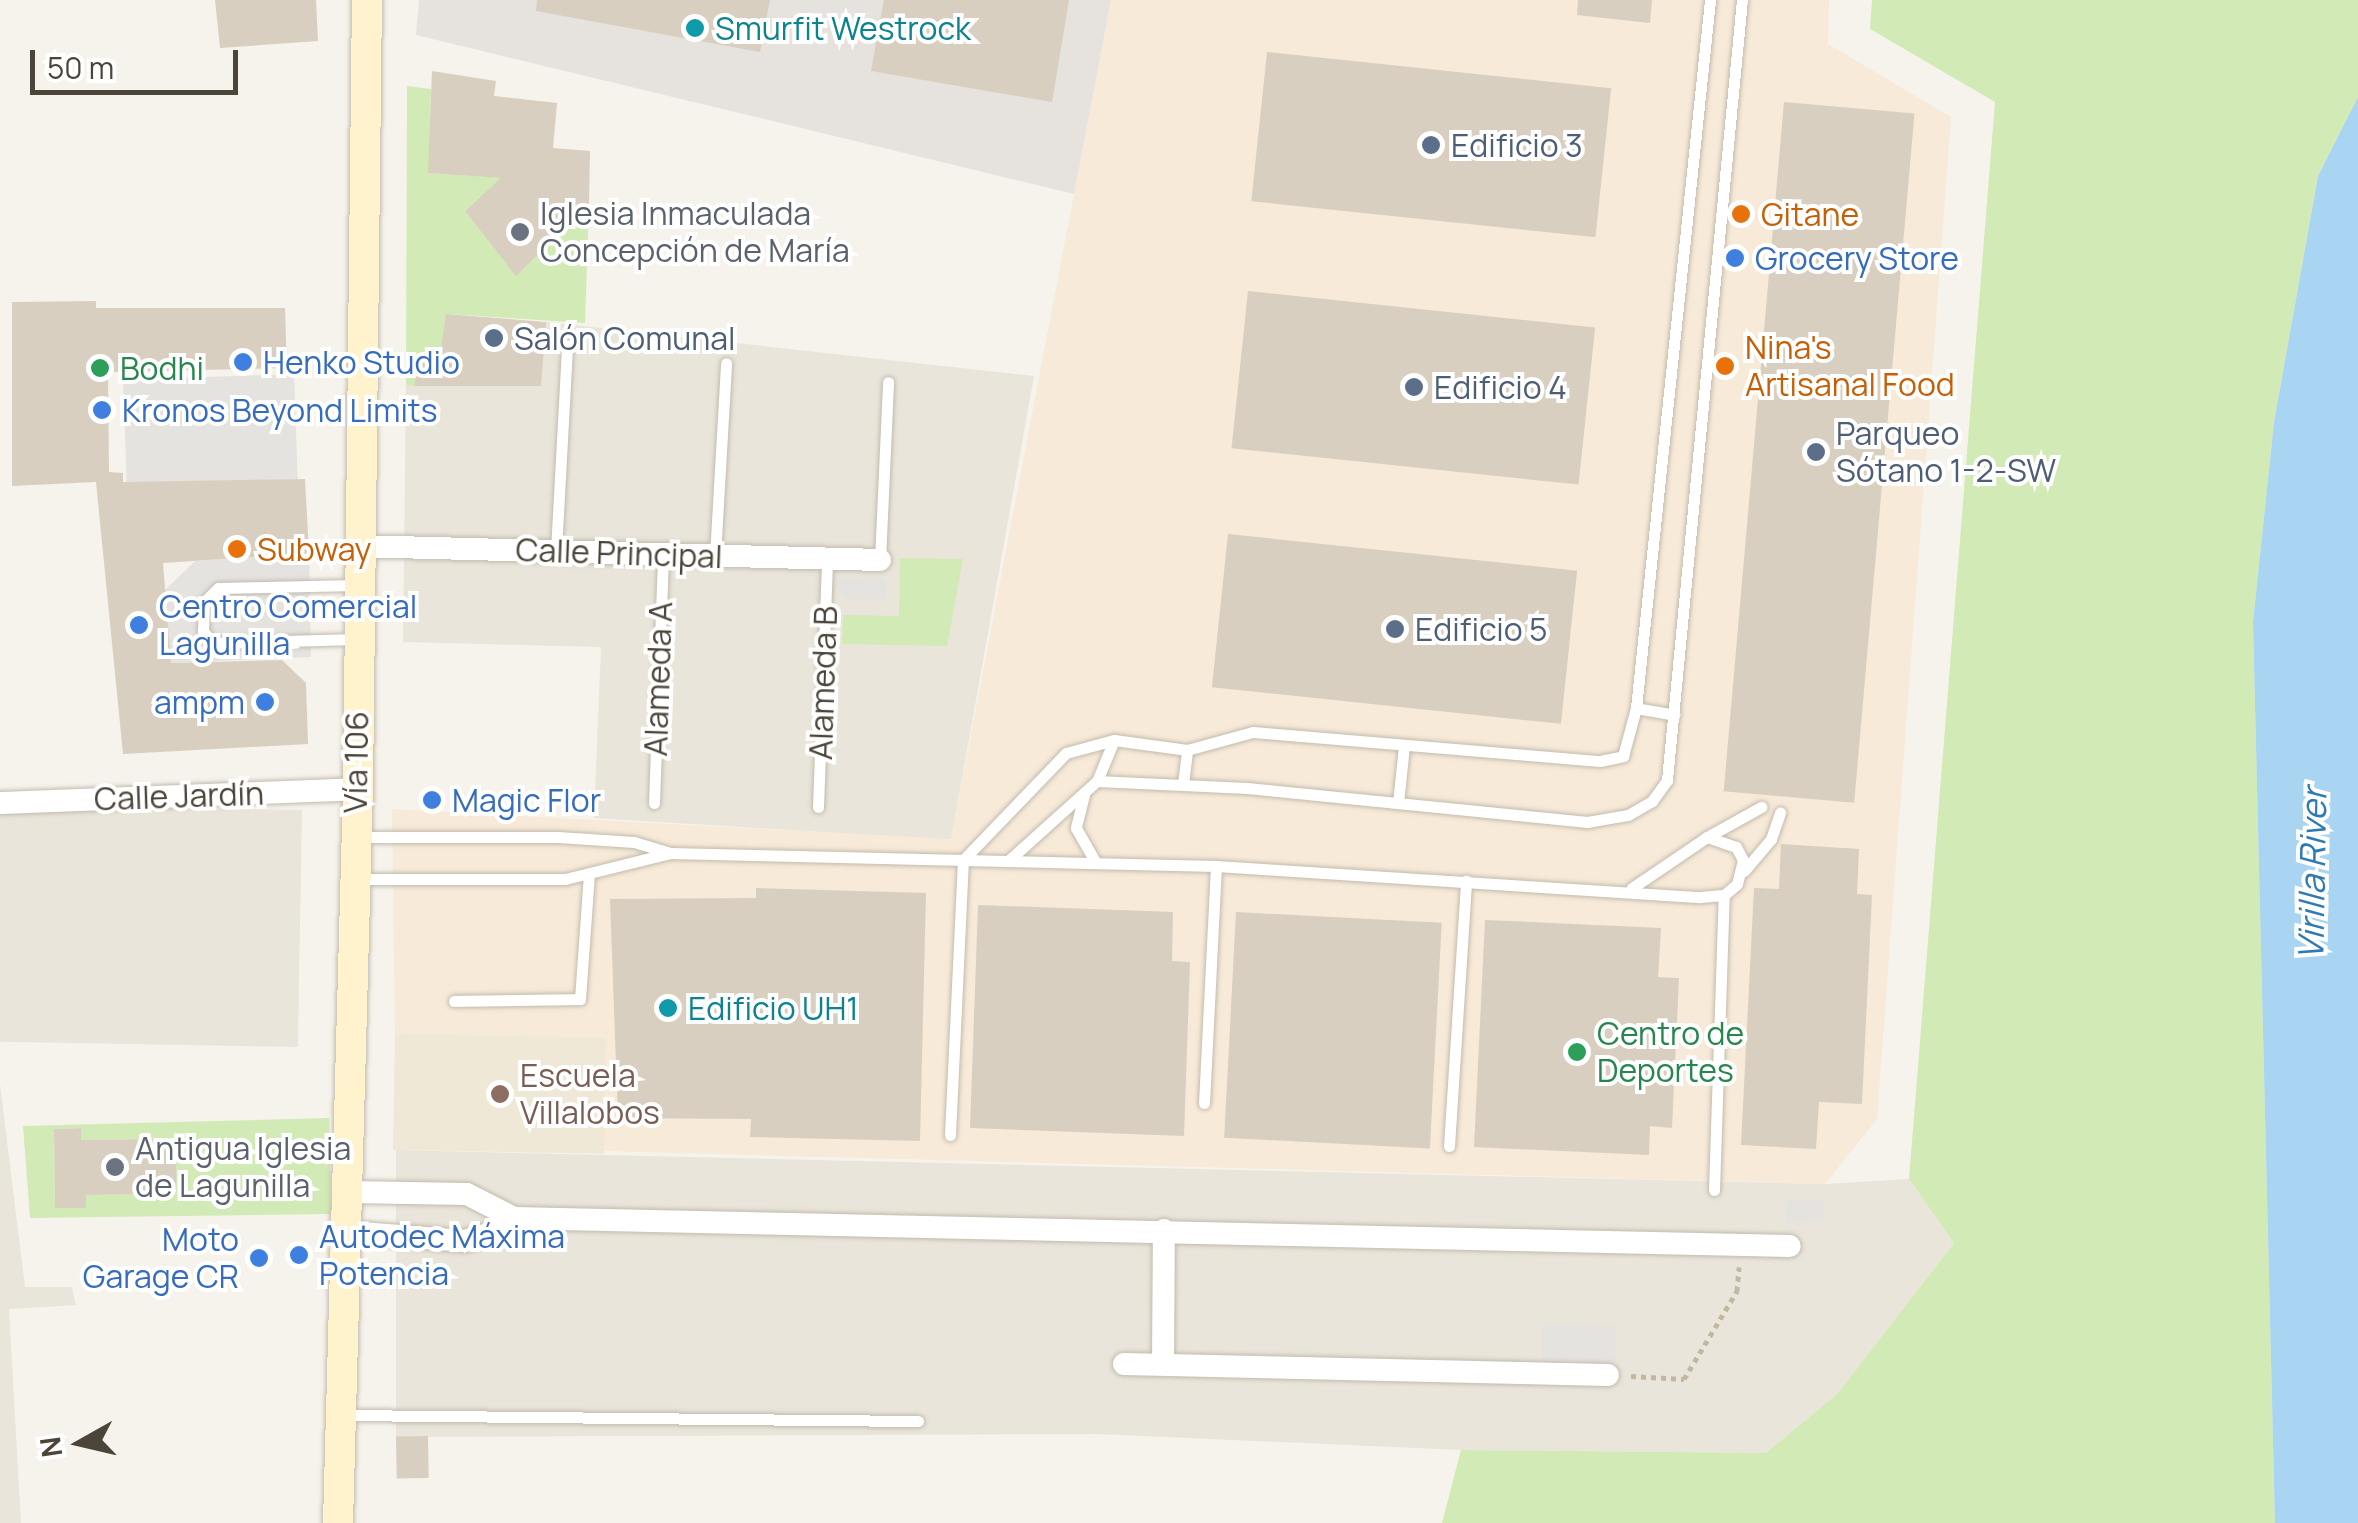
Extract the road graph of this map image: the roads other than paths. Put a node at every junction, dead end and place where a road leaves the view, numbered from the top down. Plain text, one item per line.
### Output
1 (367, 0) edge
2 (1710, 0) edge
3 (1742, 0) edge
4 (568, 345) dead end
5 (726, 363) dead end
6 (888, 382) dead end
7 (358, 546) junction
8 (556, 551) junction
9 (663, 554) junction
10 (715, 556) junction
11 (827, 559) junction
12 (880, 560) joint
13 (357, 584) junction
14 (356, 639) junction
15 (1636, 708) junction
16 (1674, 715) junction
17 (1114, 740) junction
18 (1404, 746) junction
19 (1187, 750) junction
20 (1097, 781) junction
21 (1184, 784) junction
22 (358, 789) junction
23 (1085, 792) junction
24 (1398, 802) junction
25 (0, 803) edge
26 (654, 803) dead end
27 (1762, 807) dead end
28 (818, 808) dead end
29 (1780, 813) dead end
30 (355, 836) junction
31 (1707, 837) junction
32 (670, 854) junction
33 (963, 860) junction
34 (1008, 861) junction
35 (1096, 864) junction
36 (1216, 866) junction
37 (1744, 871) junction
38 (589, 874) junction
39 (355, 880) junction
40 (1466, 881) junction
41 (1632, 888) junction
42 (1724, 895) junction
43 (454, 1000) dead end
44 (1204, 1103) dead end
45 (950, 1135) dead end
46 (1449, 1146) dead end
47 (1714, 1190) dead end
48 (349, 1192) junction
49 (514, 1218) junction
50 (1164, 1230) junction
51 (348, 1232) junction
52 (1790, 1246) dead end
53 (1124, 1364) dead end
54 (1164, 1364) junction
55 (1608, 1375) road end
56 (343, 1414) junction
57 (918, 1420) dead end
58 (338, 1523) edge

1 - 7 main road, Vía 106
2 - 15 lane
3 - 16 lane
4 - 8 lane
5 - 10 lane
6 - 12 lane
7 - 8 street, Calle Principal
7 - 13 main road, Vía 106
8 - 9 street, Calle Principal
9 - 10 street, Calle Principal
9 - 26 lane, Alameda A
10 - 11 street, Calle Principal
11 - 12 street, Calle Principal
11 - 28 lane, Alameda B
13 - 14 main road, Vía 106
13 - 14 lane
14 - 22 main road, Vía 106
15 - 16 lane
15 - 18 lane
16 - 24 lane
17 - 19 lane
17 - 20 lane
17 - 33 lane
18 - 19 lane
18 - 24 lane
19 - 21 lane
20 - 21 lane
20 - 23 lane
21 - 24 lane
22 - 25 street, Calle Jardín
22 - 30 main road, Vía 106
23 - 34 lane
23 - 35 lane
27 - 31 lane
29 - 37 lane
30 - 32 lane
30 - 39 main road, Vía 106
31 - 37 lane
31 - 41 lane
32 - 33 lane
32 - 38 lane
33 - 34 lane
33 - 45 lane
34 - 35 lane
35 - 36 lane
36 - 40 lane
36 - 44 lane
37 - 42 lane
38 - 39 lane
38 - 43 lane
39 - 48 main road, Vía 106
40 - 41 lane
40 - 46 lane
41 - 42 lane
42 - 47 lane
48 - 49 street
48 - 51 main road, Vía 106
49 - 50 street
49 - 51 street
50 - 52 street
50 - 54 street
51 - 56 main road, Vía 106
53 - 54 street
54 - 55 street
56 - 57 lane
56 - 58 main road, Vía 106

